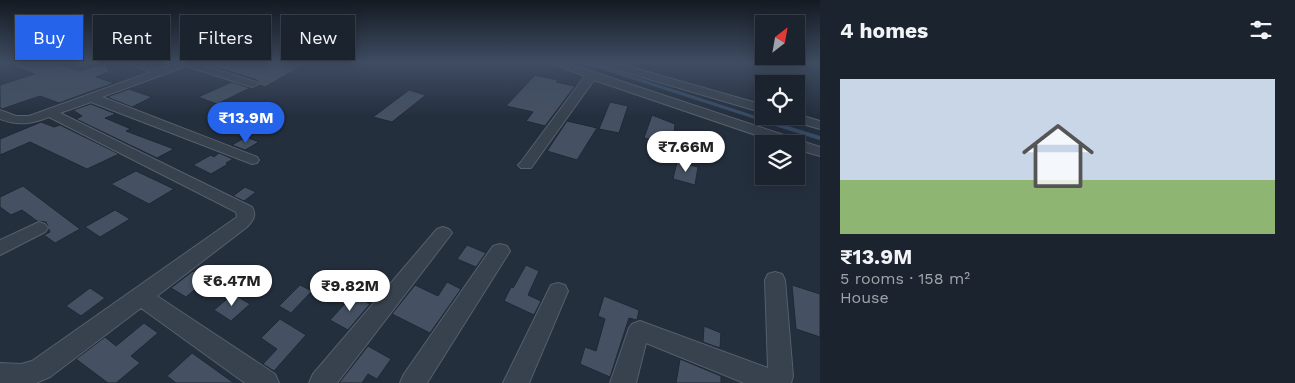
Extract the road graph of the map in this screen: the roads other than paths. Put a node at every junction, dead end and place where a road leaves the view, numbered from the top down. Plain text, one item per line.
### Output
1 (138, 81) edge
2 (242, 81) edge
3 (588, 81) edge
4 (609, 81) edge
5 (667, 81) edge
6 (252, 84) dead end
7 (93, 98) junction
8 (755, 106) edge
9 (50, 113) junction
10 (0, 114) edge
11 (805, 121) edge
12 (820, 125) edge
13 (820, 152) edge
14 (252, 160) dead end
15 (526, 165) dead end
16 (39, 228) dead end
17 (443, 233) dead end
18 (0, 248) edge
19 (500, 251) dead end
20 (775, 280) dead end
21 (558, 292) dead end
22 (140, 296) junction
23 (0, 375) edge
24 (266, 383) edge
25 (322, 383) edge
26 (413, 383) edge
27 (516, 383) edge
28 (623, 383) edge

1 - 7 street
2 - 6 street
3 - 15 street
4 - 13 street
5 - 8 street
7 - 9 street
7 - 14 street
9 - 10 street
9 - 22 street
11 - 12 street
16 - 18 street
17 - 25 street
19 - 26 street
20 - 28 street
21 - 27 street
22 - 23 street
22 - 24 street

